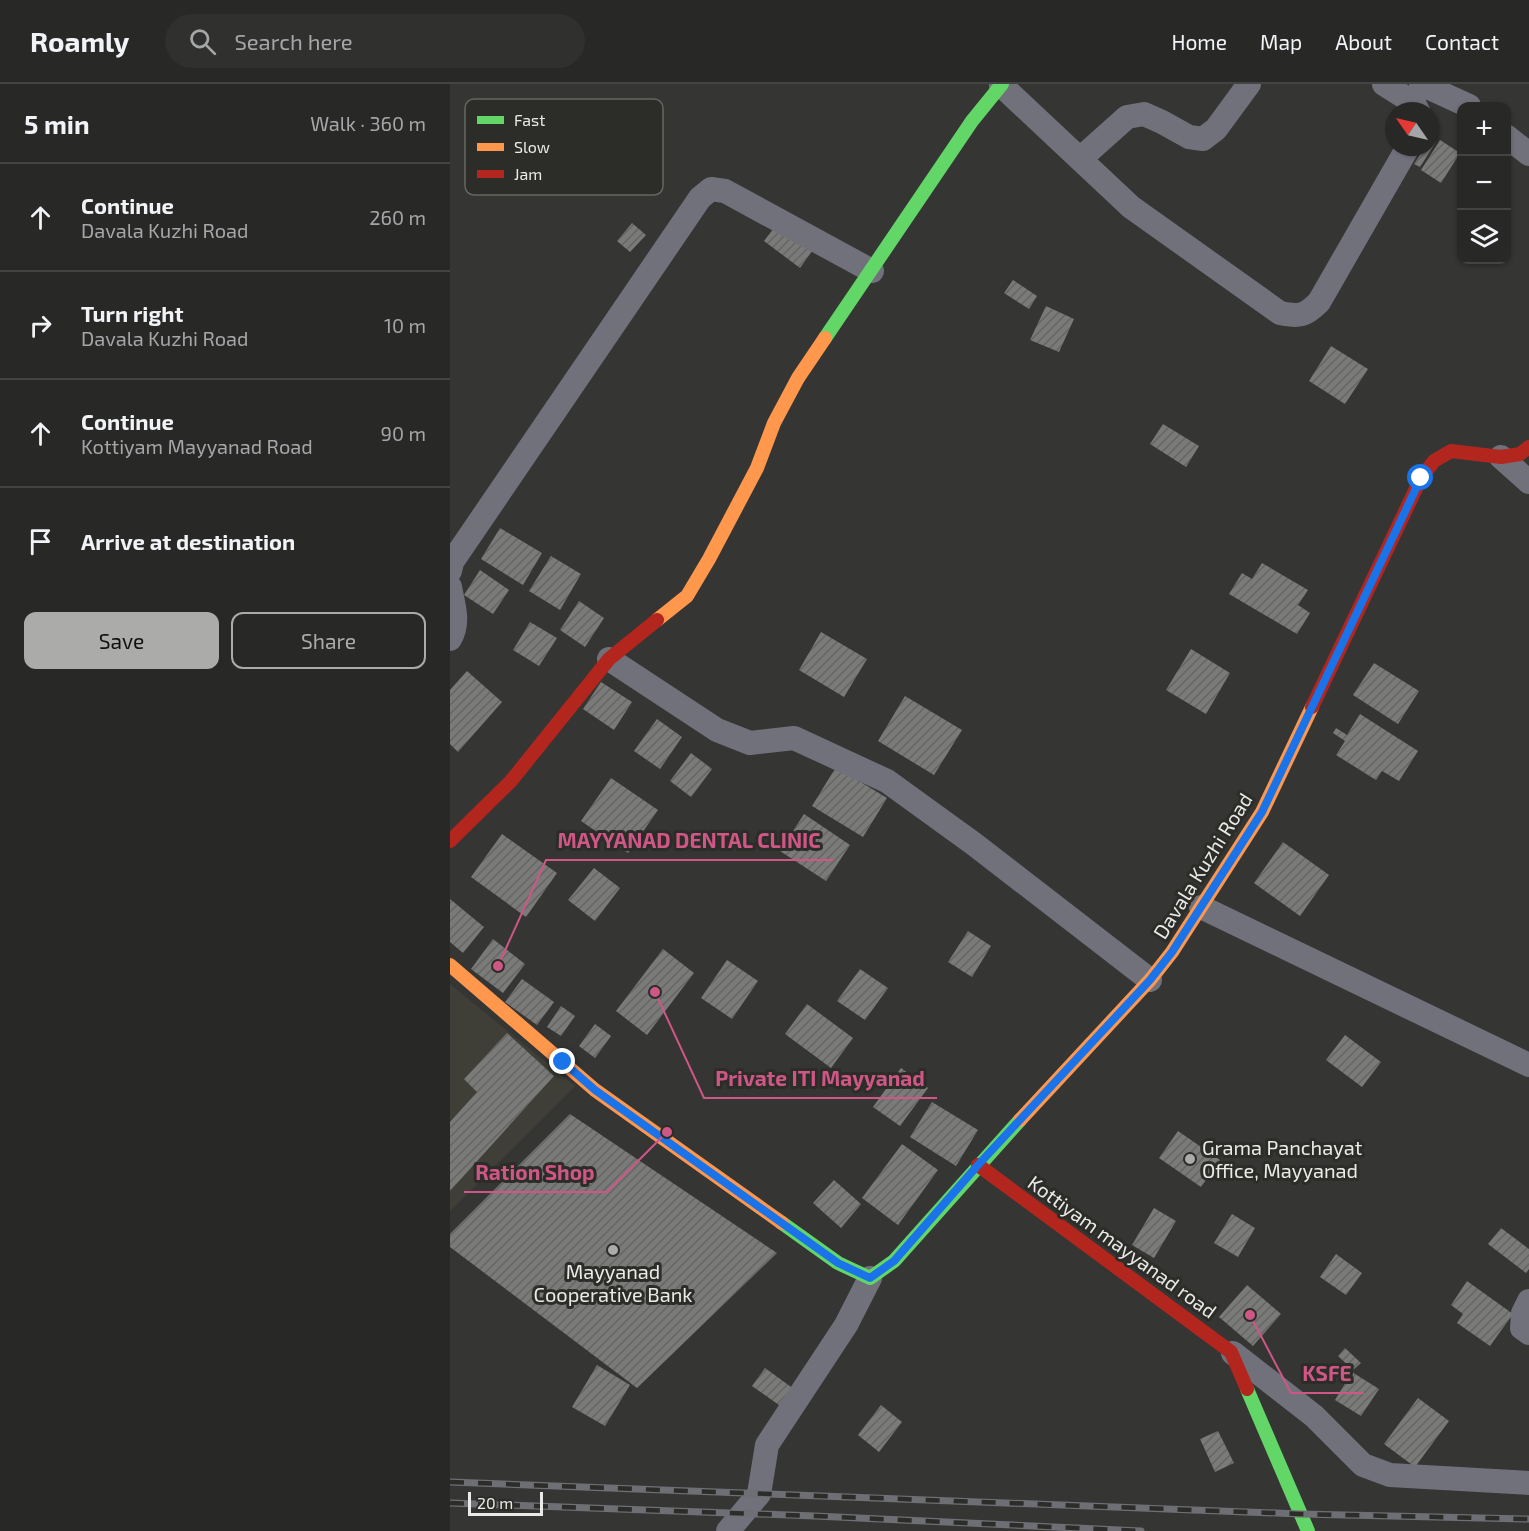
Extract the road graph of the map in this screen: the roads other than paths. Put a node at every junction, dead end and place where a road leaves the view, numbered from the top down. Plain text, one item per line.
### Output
1 (1249, 84) edge
2 (1384, 84) edge
3 (1421, 84) edge
4 (1001, 85) edge
5 (1411, 102) edge
6 (1460, 102) edge
7 (1511, 140) edge
8 (1529, 154) edge
9 (1403, 156) edge
10 (1080, 159) junction
11 (872, 271) junction
12 (1529, 447) edge
13 (1501, 457) junction
14 (1529, 482) edge
15 (450, 571) edge
16 (450, 586) edge
17 (450, 639) edge
18 (609, 659) junction
19 (450, 842) edge
20 (1201, 908) junction
21 (450, 965) edge
22 (1150, 980) junction
23 (1529, 1065) edge
24 (978, 1165) junction
25 (870, 1278) junction
26 (1529, 1301) edge
27 (1529, 1334) edge
28 (1232, 1352) junction
29 (1529, 1483) edge
30 (728, 1531) edge
31 (1308, 1531) edge

1 - 10 street
2 - 5 street
3 - 6 street
4 - 10 street
4 - 11 street
7 - 8 street
9 - 10 street
11 - 15 street
11 - 18 street
12 - 13 street, Davala Kuzhi Road
13 - 14 street
13 - 20 street, Davala Kuzhi Road
16 - 17 street
18 - 19 street
18 - 22 street
20 - 22 street, Davala Kuzhi Road
20 - 23 street
21 - 25 street
22 - 24 street, Davala Kuzhi Road
24 - 25 street, Davala Kuzhi Road
24 - 28 street, Kottiyam mayyanad road
25 - 30 street
26 - 27 street
28 - 29 street
28 - 31 street

